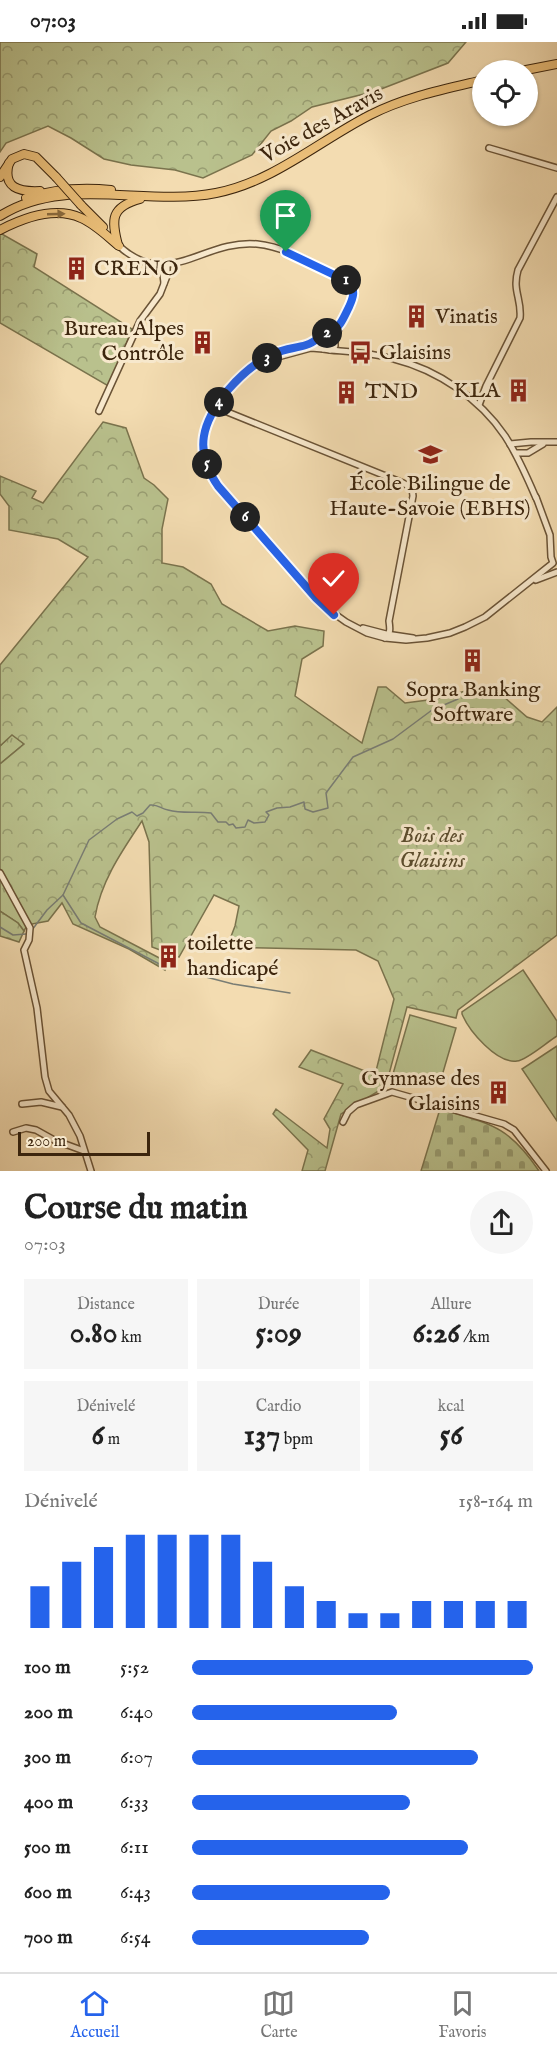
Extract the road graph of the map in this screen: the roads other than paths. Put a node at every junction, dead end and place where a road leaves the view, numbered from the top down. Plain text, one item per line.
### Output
1 (557, 64) edge
2 (538, 68) edge
3 (472, 83) edge
4 (489, 148) dead end
5 (9, 163) junction
6 (557, 168) edge
7 (0, 177) edge
8 (66, 189) junction
9 (177, 196) junction
10 (147, 197) junction
11 (557, 197) edge
12 (81, 205) junction
13 (0, 210) edge
14 (0, 216) edge
15 (84, 219) junction
16 (0, 230) edge
17 (118, 246) junction
18 (165, 265) junction
19 (340, 325) junction
20 (329, 333) junction
21 (319, 339) junction
22 (336, 341) junction
23 (322, 349) junction
24 (330, 350) junction
25 (345, 352) junction
26 (263, 361) junction
27 (486, 386) junction
28 (470, 398) junction
29 (478, 405) junction
30 (215, 407) junction
31 (99, 411) dead end
32 (557, 442) edge
33 (545, 443) junction
34 (510, 444) junction
35 (523, 444) junction
36 (516, 453) junction
37 (528, 453) junction
38 (525, 472) junction
39 (536, 497) junction
40 (557, 543) edge
41 (555, 560) edge
42 (557, 571) edge
43 (532, 582) junction
44 (386, 636) junction
45 (0, 873) edge
46 (22, 1104) dead end
47 (62, 1107) junction
48 (343, 1122) dead end
49 (12, 1132) dead end
50 (84, 1151) junction
51 (91, 1171) edge
52 (546, 1171) edge

1 - 2 highway
3 - 9 highway, Voie des Aravis
4 - 6 street
5 - 7 highway
5 - 8 highway
5 - 12 highway, bridge
8 - 9 highway, Voie des Aravis
8 - 13 highway, Voie des Aravis
9 - 10 highway, Voie des Aravis
10 - 14 highway, Voie des Aravis
10 - 17 highway
11 - 27 street
12 - 15 highway
12 - 17 highway
16 -> 15 highway
15 - 17 highway
17 - 18 street
18 - 19 street
18 - 31 street
19 - 20 street
19 - 22 street
20 - 21 street
20 - 22 street
21 - 23 street
21 - 26 street
22 - 24 street
22 - 25 street
23 - 24 street
23 - 26 street
24 - 25 street
25 - 28 street
26 - 30 street
27 - 28 street
27 - 29 street
28 - 29 street
29 - 34 street
30 - 44 street
30 - 44 street
32 - 33 street
33 - 35 street
33 - 37 street
34 - 35 street
34 - 36 street
35 - 36 street
36 - 37 street
36 - 38 street
37 - 38 street
38 - 39 street
39 - 40 street
39 - 41 street
41 - 42 street
41 - 43 street
42 - 43 street
43 - 44 street
45 - 47 street
46 - 47 street
47 - 50 street
48 - 52 street
49 - 50 street
50 - 51 street

